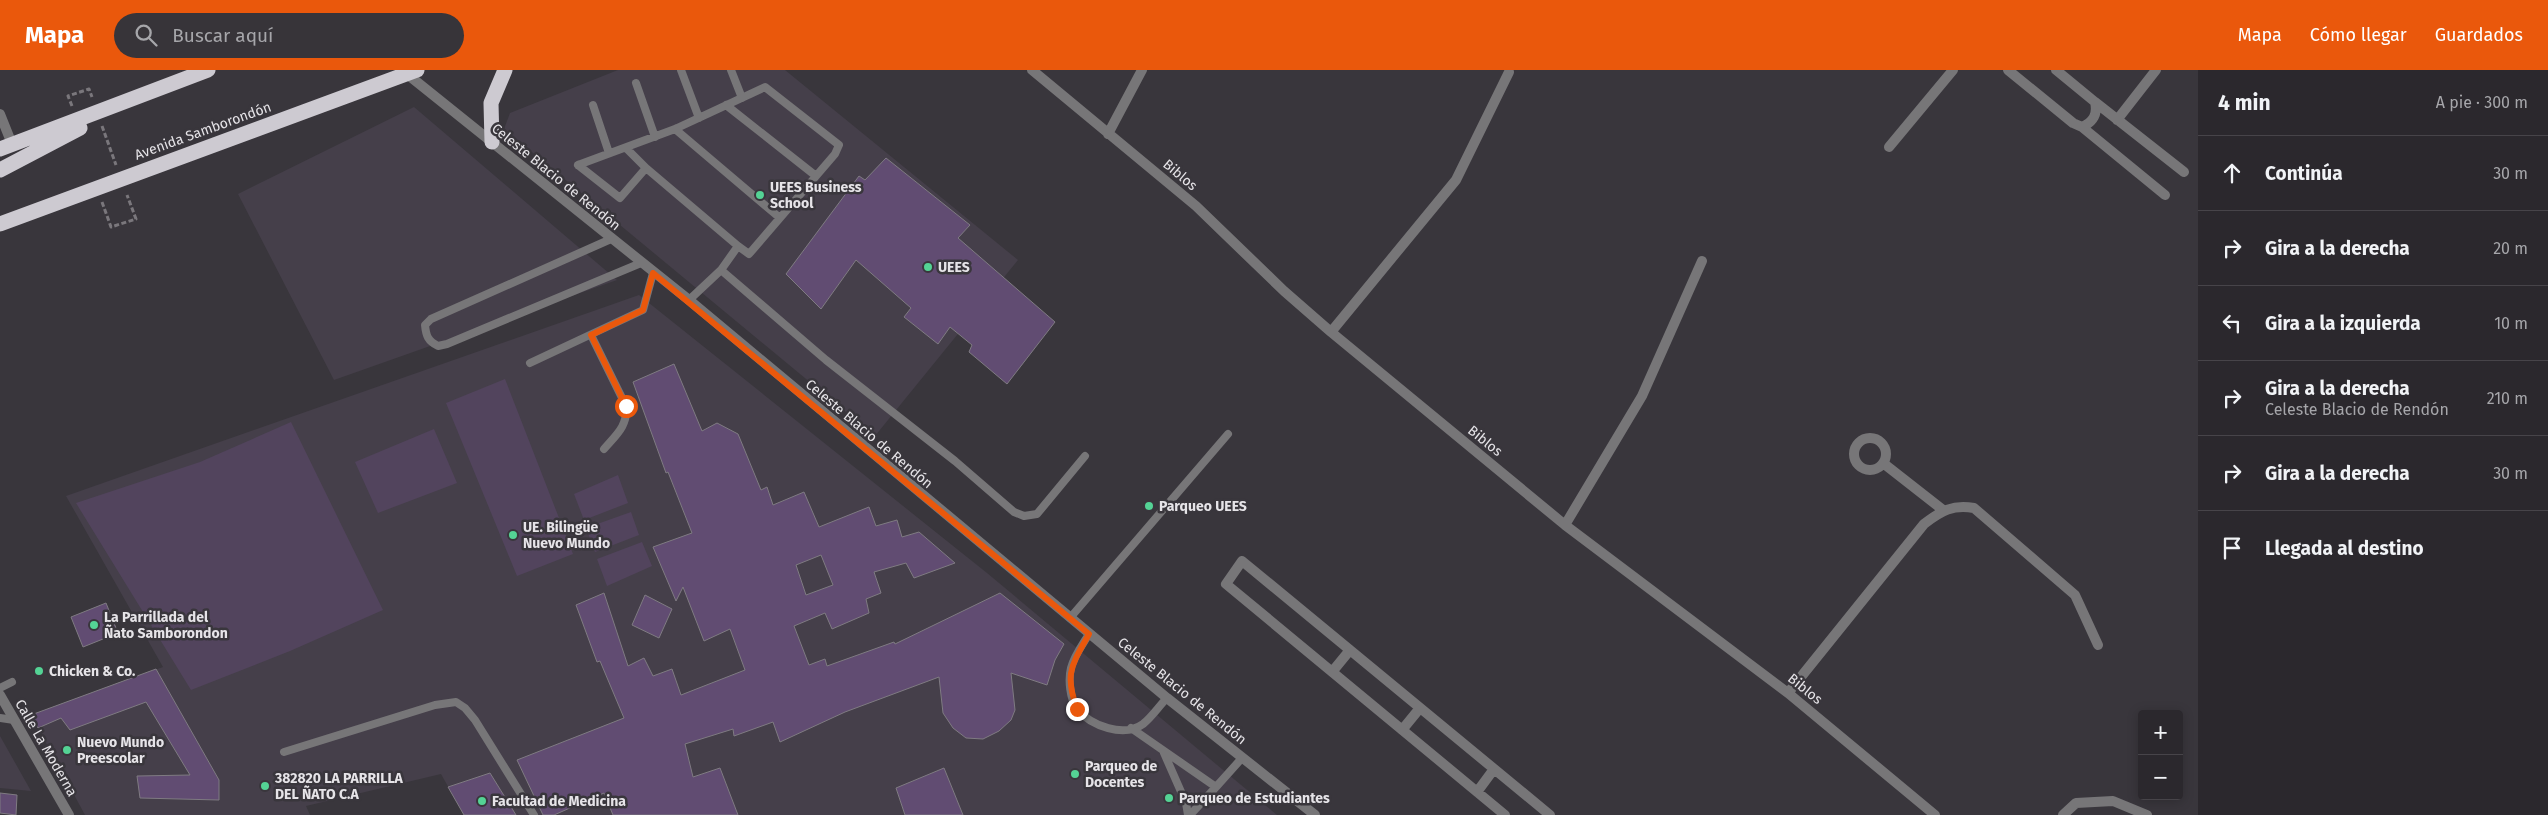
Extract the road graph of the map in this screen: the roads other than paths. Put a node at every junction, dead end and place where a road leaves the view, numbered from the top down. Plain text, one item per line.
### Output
1 (208, 70) edge
2 (505, 70) edge
3 (681, 70) edge
4 (731, 70) edge
5 (1032, 70) edge
6 (1142, 70) edge
7 (1953, 70) edge
8 (2008, 70) edge
9 (2056, 70) edge
10 (2156, 70) edge
11 (412, 72) edge
12 (1509, 72) dead end
13 (636, 83) dead end
14 (141, 96) junction
15 (742, 98) junction
16 (2095, 102) junction
17 (593, 105) dead end
18 (726, 105) junction
19 (0, 114) edge
20 (699, 118) junction
21 (2117, 120) junction
22 (2082, 128) junction
23 (675, 129) junction
24 (1108, 134) junction
25 (655, 137) junction
26 (492, 142) junction
27 (6, 146) edge
28 (1889, 147) dead end
29 (626, 148) junction
30 (609, 154) junction
31 (646, 168) junction
32 (0, 170) edge
33 (2184, 172) dead end
34 (816, 176) junction
35 (2165, 195) dead end
36 (780, 218) junction
37 (0, 224) edge
38 (612, 239) junction
39 (738, 246) junction
40 (1702, 261) dead end
41 (641, 263) junction
42 (721, 270) junction
43 (653, 273) junction
44 (688, 300) junction
45 (1331, 332) junction
46 (591, 335) junction
47 (530, 363) dead end
48 (1228, 434) dead end
49 (604, 449) dead end
50 (1085, 456) dead end
51 (1883, 464) dead end
52 (1943, 510) junction
53 (1565, 525) junction
54 (1070, 618) junction
55 (1089, 634) junction
56 (2098, 645) dead end
57 (1350, 650) junction
58 (1332, 672) junction
59 (12, 682) dead end
60 (0, 688) edge
61 (1788, 693) junction
62 (0, 694) edge
63 (1167, 698) junction
64 (1420, 708) junction
65 (0, 718) edge
66 (14, 720) junction
67 (1131, 728) junction
68 (1402, 730) junction
69 (284, 752) dead end
70 (1164, 753) junction
71 (1242, 758) junction
72 (1494, 769) junction
73 (1216, 787) junction
74 (1477, 792) junction
75 (68, 815) edge
76 (534, 815) edge
77 (1189, 815) edge
78 (1315, 815) edge
79 (1505, 815) edge
80 (1550, 815) edge
81 (1935, 815) edge
82 (2062, 815) edge
83 (2147, 815) edge

1 - 14 highway
2 - 26 highway
3 - 20 lane
4 - 15 lane
5 - 24 street, Biblos
6 - 24 street
7 - 28 street
8 - 22 street
9 - 16 street
10 - 21 street
11 - 26 street, Celeste Blacio de Rendón
11 - 37 highway, Avenida Samborondón
12 - 45 street
13 - 25 lane
14 - 27 highway
14 - 32 highway
15 - 18 lane
15 - 34 lane
16 - 21 street
16 - 22 street
17 - 30 lane
18 - 20 lane
18 - 34 lane
19 - 27 street
20 - 23 lane
21 - 33 street
22 - 35 street
23 - 25 lane
23 - 36 lane
24 - 45 street, Biblos
25 - 29 lane
26 - 38 street, Celeste Blacio de Rendón
29 - 30 lane
29 - 31 lane
30 - 31 lane
31 - 39 lane
34 - 36 lane
36 - 39 lane
38 - 41 street, Celeste Blacio de Rendón
38 - 41 lane
39 - 42 lane
40 - 53 street
41 - 43 street, Celeste Blacio de Rendón
42 - 44 lane
42 - 50 lane
43 - 44 street, Celeste Blacio de Rendón
43 - 46 lane
44 - 54 street, Celeste Blacio de Rendón
45 - 53 street, Biblos
46 - 47 lane
46 - 49 lane
48 - 54 lane
51 - 52 street
52 - 56 street
52 - 61 street
53 - 61 street, Biblos
54 - 55 street, Celeste Blacio de Rendón
55 - 63 street, Celeste Blacio de Rendón
55 - 67 lane
57 - 58 street
57 - 58 street
57 - 64 street
58 - 68 street
59 - 60 lane
61 - 81 street, Biblos
62 - 66 street, Calle La Moderna
63 - 67 lane
63 - 71 street, Celeste Blacio de Rendón
64 - 68 street
64 - 72 street
65 - 66 lane
66 - 75 street, Calle La Moderna
67 - 70 lane
68 - 74 street
69 - 76 lane
70 - 73 lane
70 - 77 lane
71 - 73 lane
71 - 78 street, Celeste Blacio de Rendón
72 - 74 street
72 - 80 street
73 - 77 lane
74 - 79 street
82 - 83 street

